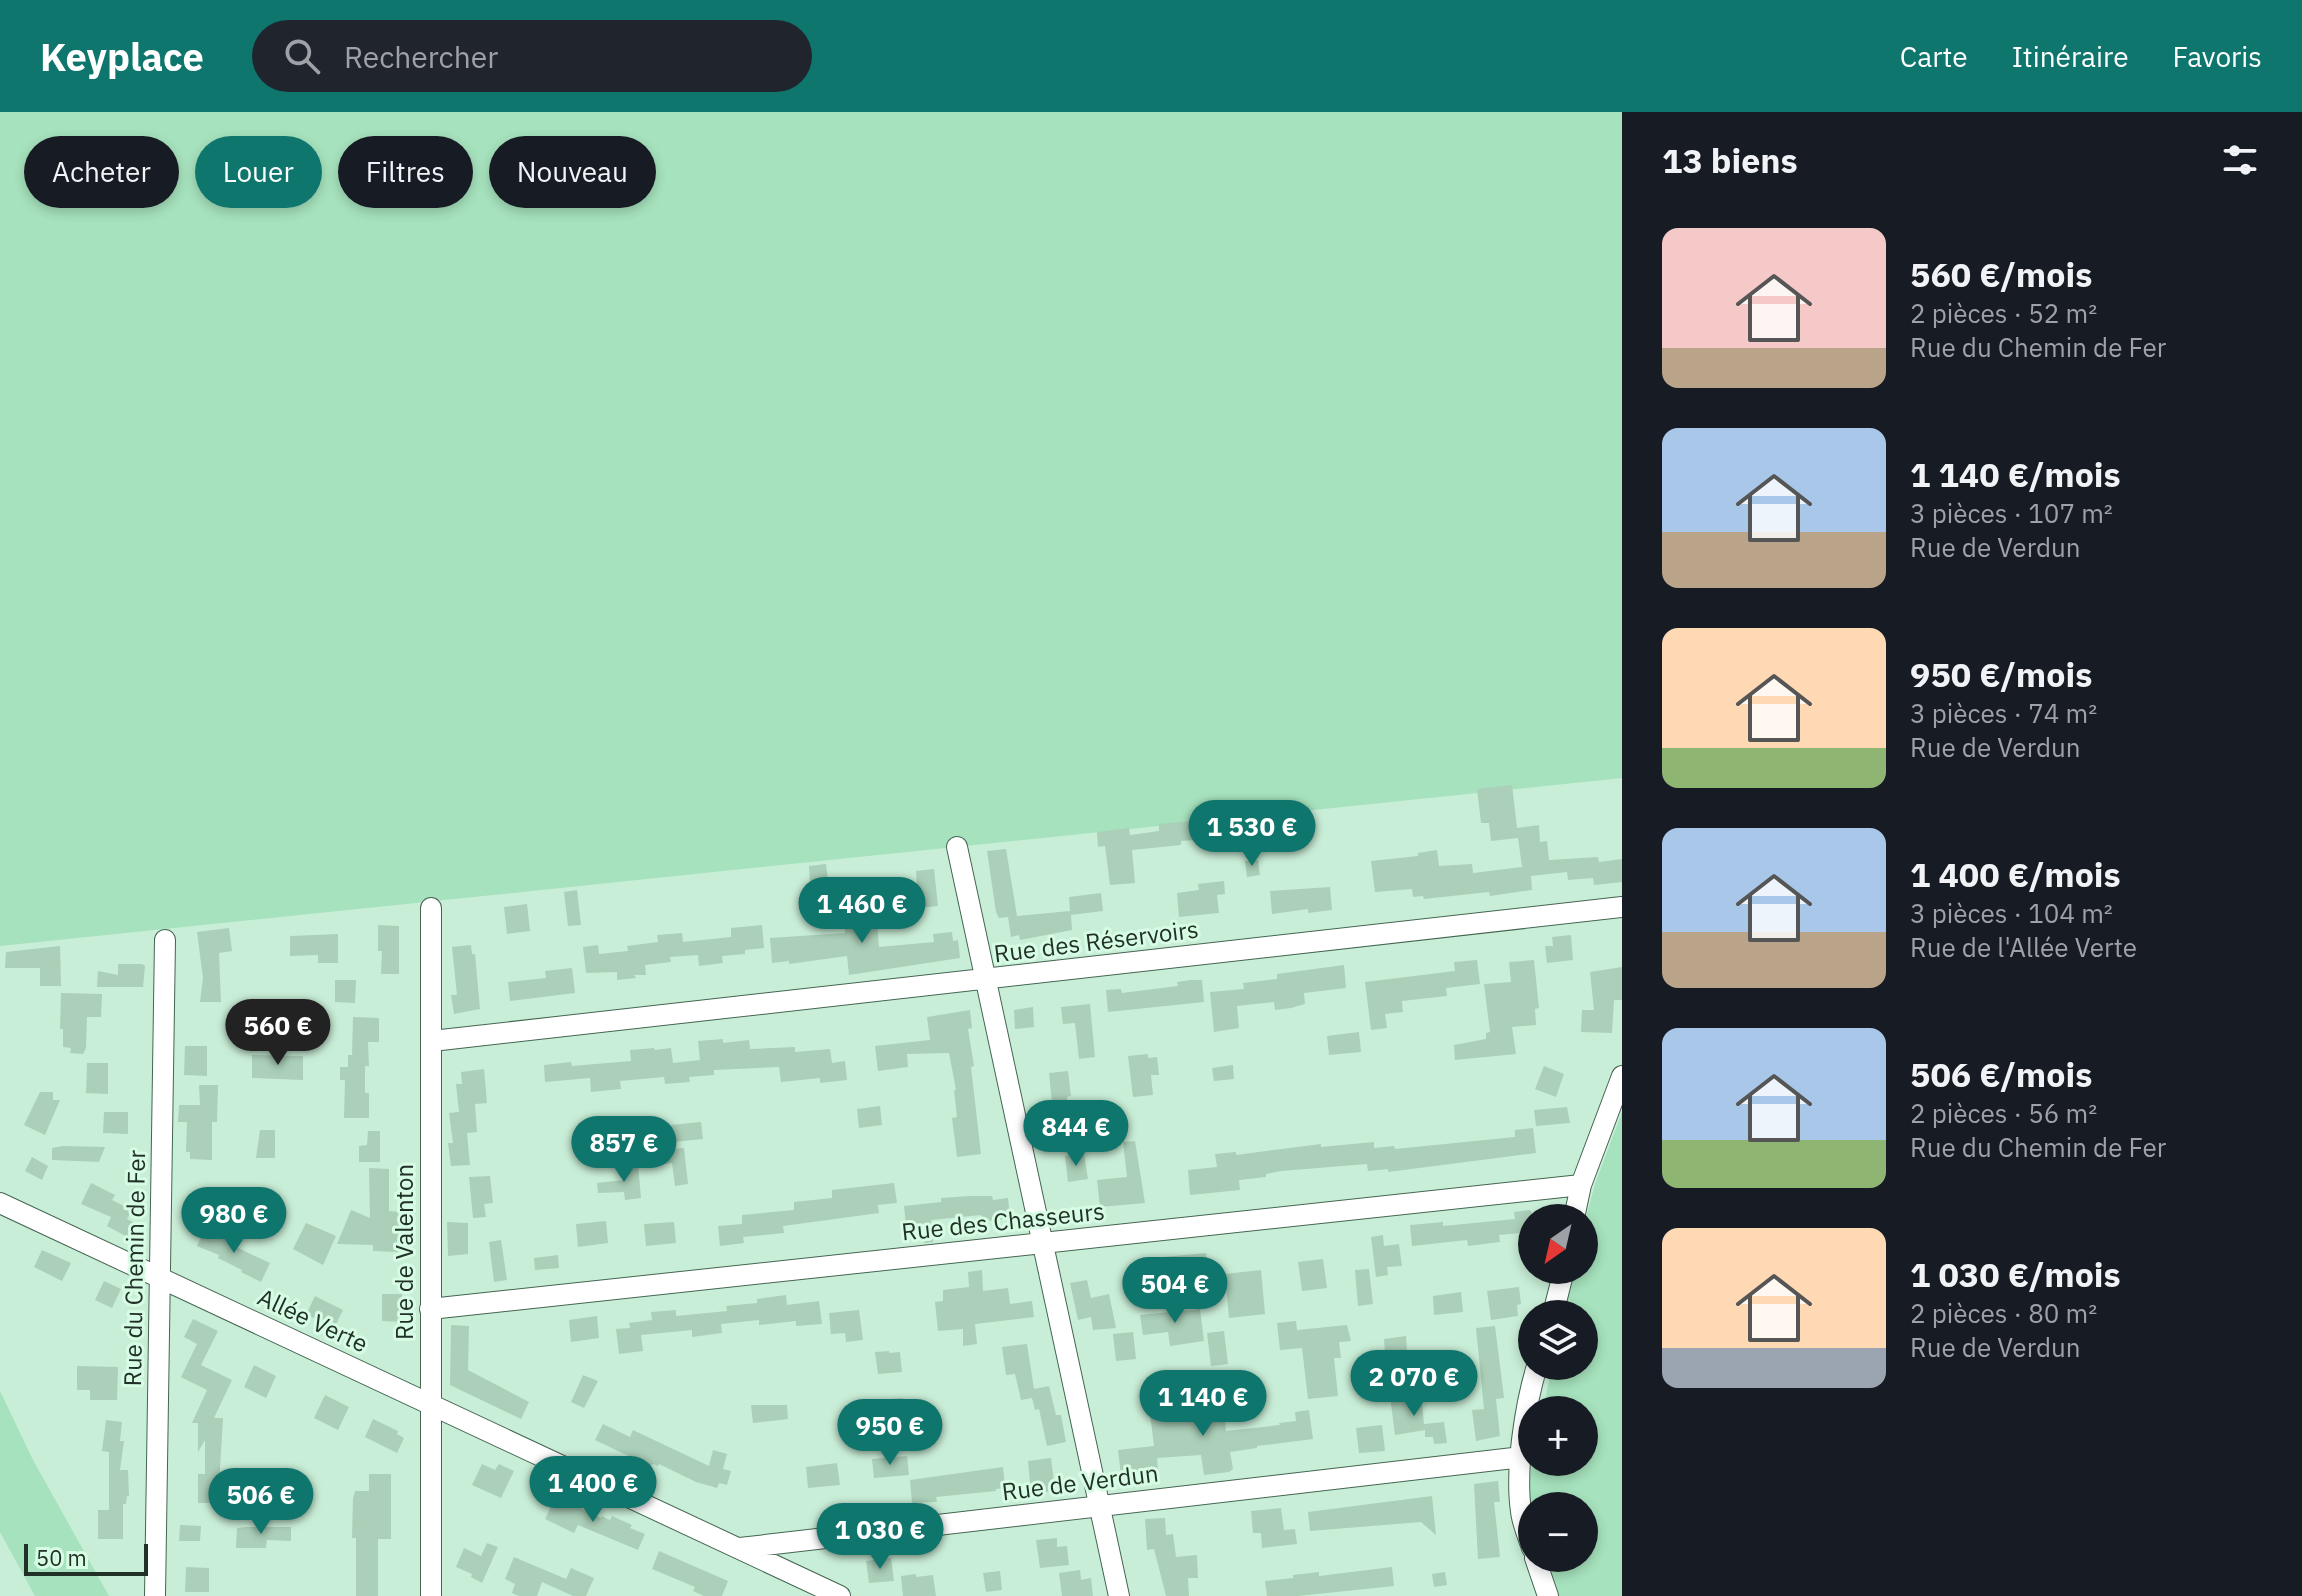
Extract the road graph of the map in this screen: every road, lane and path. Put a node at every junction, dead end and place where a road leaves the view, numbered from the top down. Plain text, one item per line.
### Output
1 (957, 847) dead end
2 (1622, 907) edge
3 (431, 908) dead end
4 (165, 940) dead end
5 (984, 980) junction
6 (432, 1041) junction
7 (1622, 1076) edge
8 (1581, 1185) junction
9 (0, 1203) edge
10 (1577, 1204) edge
11 (1043, 1242) junction
12 (161, 1276) junction
13 (430, 1309) junction
14 (429, 1404) junction
15 (1518, 1457) edge
16 (1099, 1506) junction
17 (740, 1548) junction
18 (1540, 1572) edge
19 (436, 1594) edge
20 (155, 1596) edge
21 (840, 1596) edge
22 (1119, 1596) edge
23 (1548, 1596) edge

1 - 5 street
2 - 5 street, Rue des Réservoirs
3 - 6 street, Rue de Valenton
4 - 12 street, Rue du Chemin de Fer
5 - 6 street, Rue des Réservoirs
5 - 11 street
6 - 13 street, Rue de Valenton
7 - 8 street
8 - 10 street
8 - 11 street, Rue des Chasseurs
9 - 12 street, Allée Verte
11 - 13 street, Rue des Chasseurs
11 - 16 street
12 - 14 street, Allée Verte
12 - 20 street, Rue du Chemin de Fer
13 - 14 street, Rue de Valenton
14 - 17 street, Allée Verte
14 - 19 street, Rue de Valenton
15 - 16 street, Rue de Verdun
16 - 17 street, Rue de Verdun
16 - 22 street
17 - 21 street, Allée Verte
18 - 23 street

